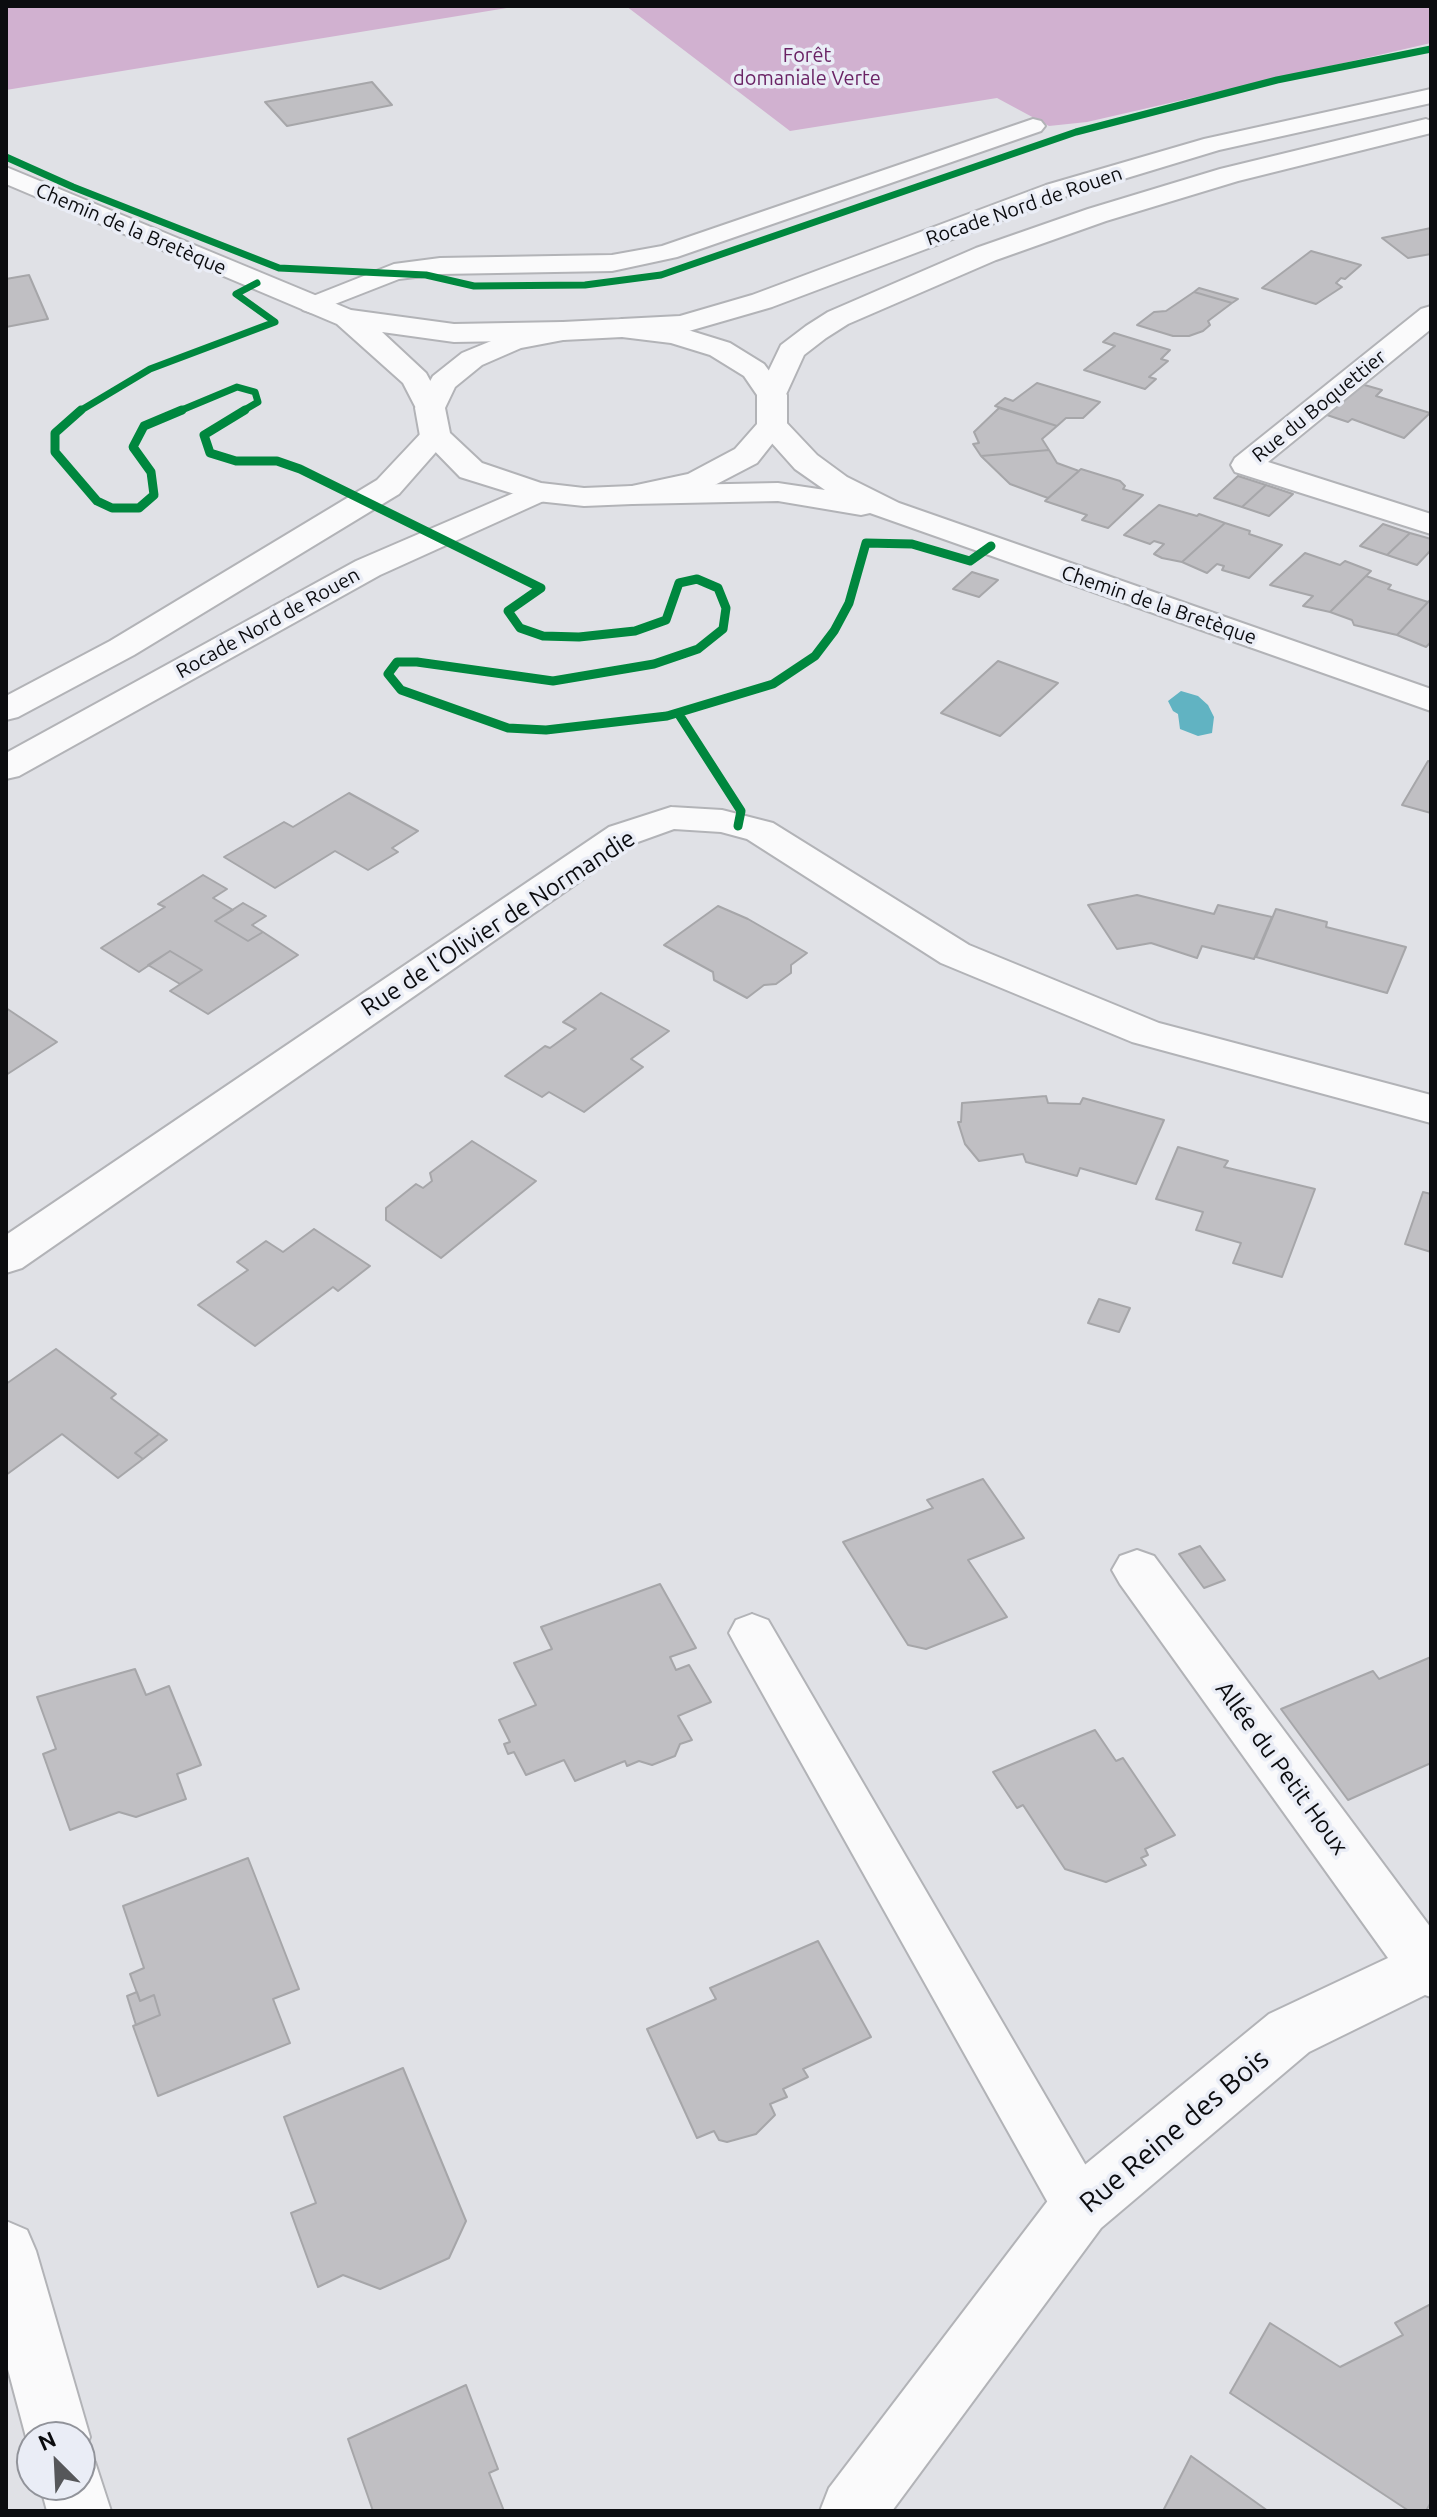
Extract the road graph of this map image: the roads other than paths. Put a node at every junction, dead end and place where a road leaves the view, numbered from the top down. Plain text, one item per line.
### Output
1 (1431, 96) edge
2 (1033, 126) dead end
3 (1431, 126) edge
4 (6, 175) edge
5 (312, 305) junction
6 (1431, 315) edge
7 (345, 318) junction
8 (622, 328) junction
9 (563, 331) junction
10 (772, 410) junction
11 (432, 422) junction
12 (537, 492) junction
13 (632, 495) junction
14 (888, 510) junction
15 (1431, 524) edge
16 (1431, 701) edge
17 (6, 710) edge
18 (6, 768) edge
19 (1431, 1109) edge
20 (6, 1257) edge
21 (1137, 1570) dead end
22 (752, 1633) dead end
23 (1430, 1968) edge
24 (1080, 2207) junction
25 (6, 2251) edge
26 (54, 2421) edge
27 (852, 2511) edge

1 - 8 main road, Rocade Nord de Rouen
2 - 5 lane
3 - 10 main road, Rocade Nord de Rouen
4 - 5 main road, Chemin de la Bretèque
5 - 7 main road, Chemin de la Bretèque
6 - 15 main road, Rue du Boquettier
7 - 9 main road, Chemin de la Bretèque
7 - 11 main road, Chemin de la Bretèque
8 - 9 main road
8 - 10 main road, Chemin de la Bretèque
9 - 11 main road
10 - 13 main road, Rocade Nord de Rouen
10 - 14 main road, Chemin de la Bretèque
11 - 12 main road, Chemin de la Bretèque
11 - 17 main road
12 - 13 main road, Chemin de la Bretèque
12 - 18 main road, Rocade Nord de Rouen
13 - 14 main road, Chemin de la Bretèque
14 - 16 main road, Chemin de la Bretèque
19 - 20 main road, Rue de l'Olivier de Normandie
21 - 23 main road, Allée du Petit Houx
22 - 24 lane
23 - 24 main road, Rue Reine des Bois
24 - 27 main road, Rue Reine des Bois
25 - 26 main road

